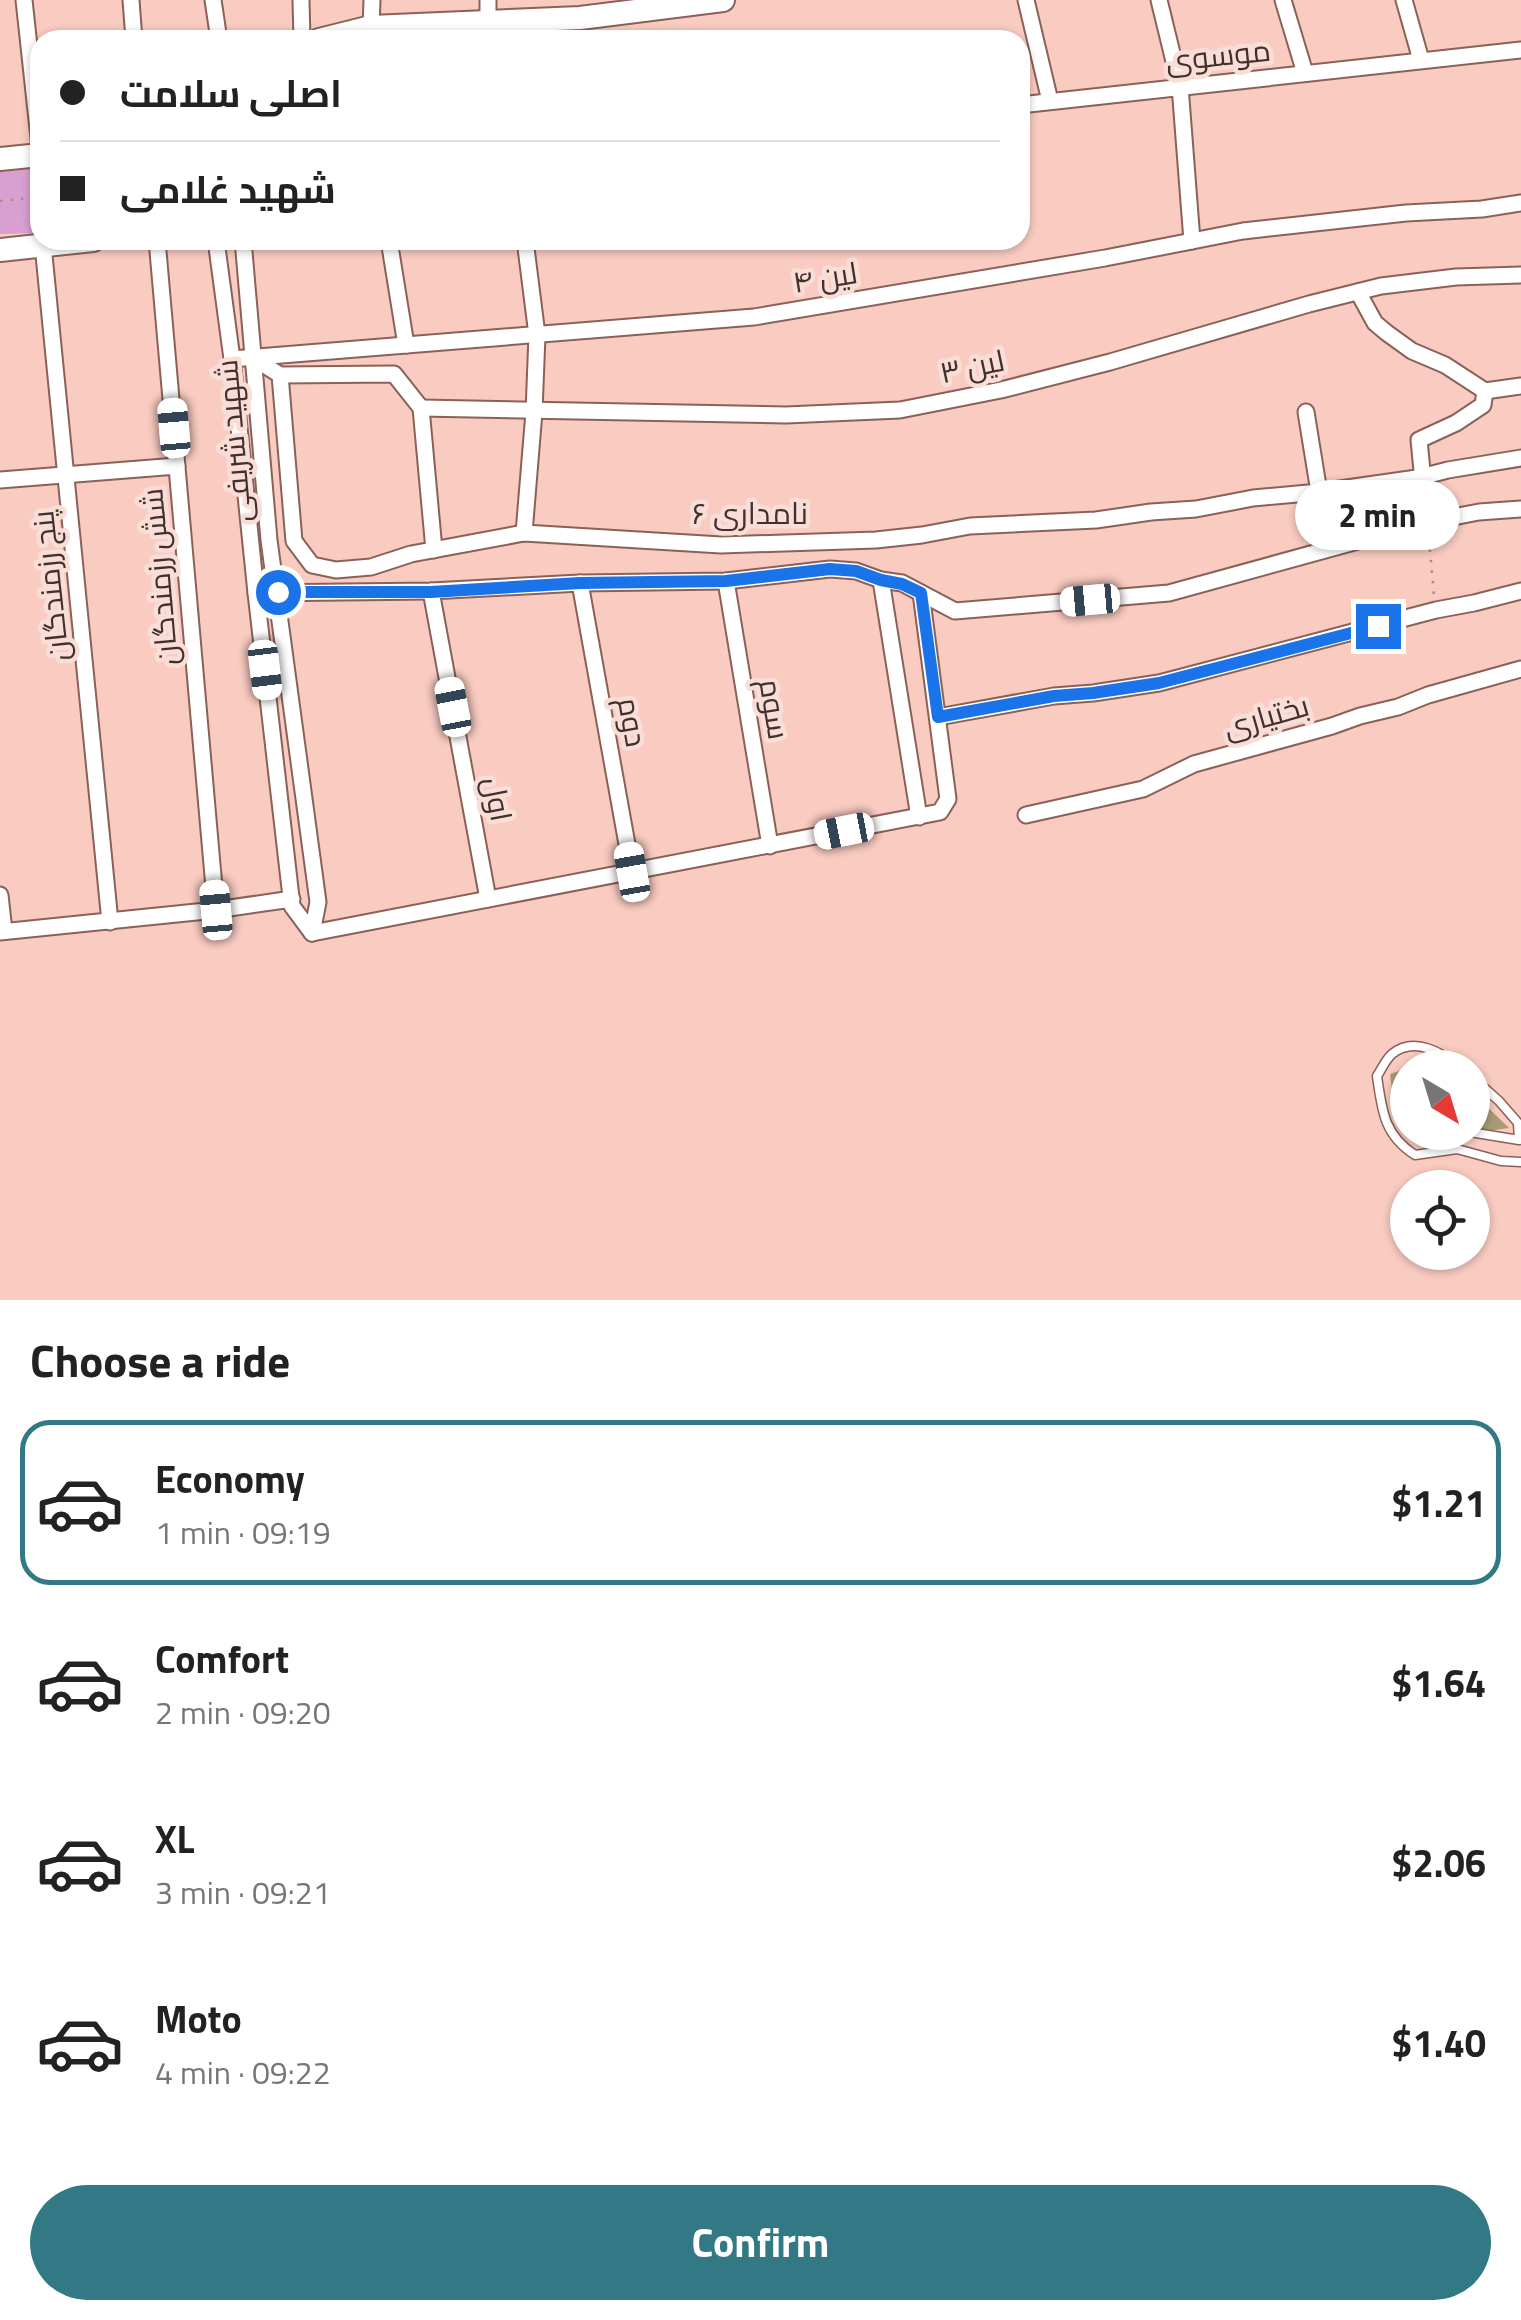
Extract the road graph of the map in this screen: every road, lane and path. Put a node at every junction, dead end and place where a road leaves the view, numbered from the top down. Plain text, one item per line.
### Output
1 (24, 0) edge
2 (131, 0) edge
3 (214, 0) edge
4 (300, 0) edge
5 (372, 0) edge
6 (723, 0) edge
7 (1026, 0) edge
8 (1160, 0) edge
9 (1284, 0) edge
10 (1404, 0) edge
11 (598, 8) edge
12 (488, 11) edge
13 (371, 28) junction
14 (133, 30) edge
15 (218, 30) edge
16 (302, 30) edge
17 (362, 30) edge
18 (1521, 50) edge
19 (30, 57) edge
20 (1422, 60) junction
21 (1305, 73) junction
22 (1180, 86) junction
23 (1050, 101) junction
24 (1030, 104) edge
25 (30, 154) edge
26 (0, 159) edge
27 (30, 198) edge
28 (0, 201) edge
29 (1521, 203) edge
30 (1192, 241) junction
31 (30, 247) edge
32 (0, 250) edge
33 (44, 250) edge
34 (159, 250) edge
35 (217, 250) edge
36 (244, 250) edge
37 (391, 250) edge
38 (527, 250) edge
39 (1521, 274) edge
40 (1358, 292) junction
41 (536, 334) junction
42 (406, 345) junction
43 (252, 357) junction
44 (232, 359) junction
45 (280, 375) junction
46 (1521, 386) edge
47 (1484, 391) junction
48 (420, 408) junction
49 (534, 412) junction
50 (1306, 412) dead end
51 (1521, 458) edge
52 (177, 466) junction
53 (67, 474) junction
54 (1420, 477) junction
55 (0, 480) edge
56 (1319, 492) junction
57 (1521, 509) edge
58 (1427, 522) junction
59 (524, 534) junction
60 (434, 550) junction
61 (881, 580) junction
62 (726, 581) junction
63 (580, 583) junction
64 (1521, 590) edge
65 (278, 592) junction
66 (431, 592) junction
67 (256, 593) junction
68 (921, 593) junction
69 (1436, 610) junction
70 (1521, 669) edge
71 (938, 717) junction
72 (1026, 815) dead end
73 (919, 817) junction
74 (770, 846) junction
75 (632, 872) junction
76 (0, 895) edge
77 (292, 899) junction
78 (488, 899) junction
79 (216, 910) junction
80 (110, 922) junction
81 (2, 932) edge
82 (312, 933) junction
83 (1401, 1050) edge
84 (1436, 1050) edge
85 (1390, 1056) edge
86 (1490, 1093) edge
87 (1390, 1129) edge
88 (1490, 1135) edge
89 (1406, 1150) edge
90 (1452, 1150) edge
91 (1461, 1150) edge
92 (1521, 1162) edge

1 - 19 street
2 - 14 street
3 - 15 street
4 - 16 street
5 - 13 street
6 - 11 street
7 - 23 street
8 - 22 street
9 - 21 street
10 - 20 street
11 - 12 street
12 - 13 street
13 - 17 street
18 - 20 street, موسوی
20 - 21 street, موسوی
21 - 22 street, موسوی
22 - 23 street, موسوی
22 - 30 street
23 - 24 street, موسوی
25 - 26 street
27 - 28 path
29 - 30 street, لین ۴
30 - 41 street, لین ۴
31 - 32 street
33 - 53 street, پنج رزمندگان
34 - 52 street, شش رزمندگان
35 - 44 street, شهید شریفی
36 - 43 street, شهید شریفی
37 - 42 street
38 - 41 street
39 - 40 street, لین ۳
40 - 47 street
40 - 49 street, لین ۳
41 - 42 street, لین ۴
41 - 49 street
42 - 43 street, لین ۴
43 - 44 street, لین ۴
43 - 45 street
43 - 65 street, شهید شریفی
44 - 67 street, شهید شریفی
45 - 48 street
45 - 60 street, نامداری ۶
46 - 47 street
47 - 54 street
48 - 49 street, لین ۳
48 - 60 street
49 - 59 street
50 - 56 street
51 - 54 street, نامداری ۶
52 - 53 street
52 - 79 street, شش رزمندگان
53 - 55 street
53 - 80 street, پنج رزمندگان
54 - 56 street, نامداری ۶
54 - 58 street
56 - 59 street, نامداری ۶
57 - 58 street
58 - 68 street
58 - 69 path
59 - 60 street, نامداری ۶
61 - 62 street
61 - 68 street
61 - 73 street
62 - 63 street
62 - 74 street, سوم
63 - 66 street
63 - 75 street, دوم
64 - 69 street
65 - 66 street
65 - 67 street
65 - 82 street, شهید شریفی
66 - 78 street, اول
67 - 77 street, شهید شریفی
68 - 71 street
69 - 71 street
70 - 72 street, بختیاری
71 - 73 street
73 - 74 street
74 - 75 street
75 - 78 street
76 - 81 street
77 - 79 street
77 - 82 street, شهید شریفی
78 - 82 street
79 - 80 street
80 - 81 street
83 - 84 lane
85 - 87 lane
86 - 88 lane
89 - 90 lane
91 - 92 lane

